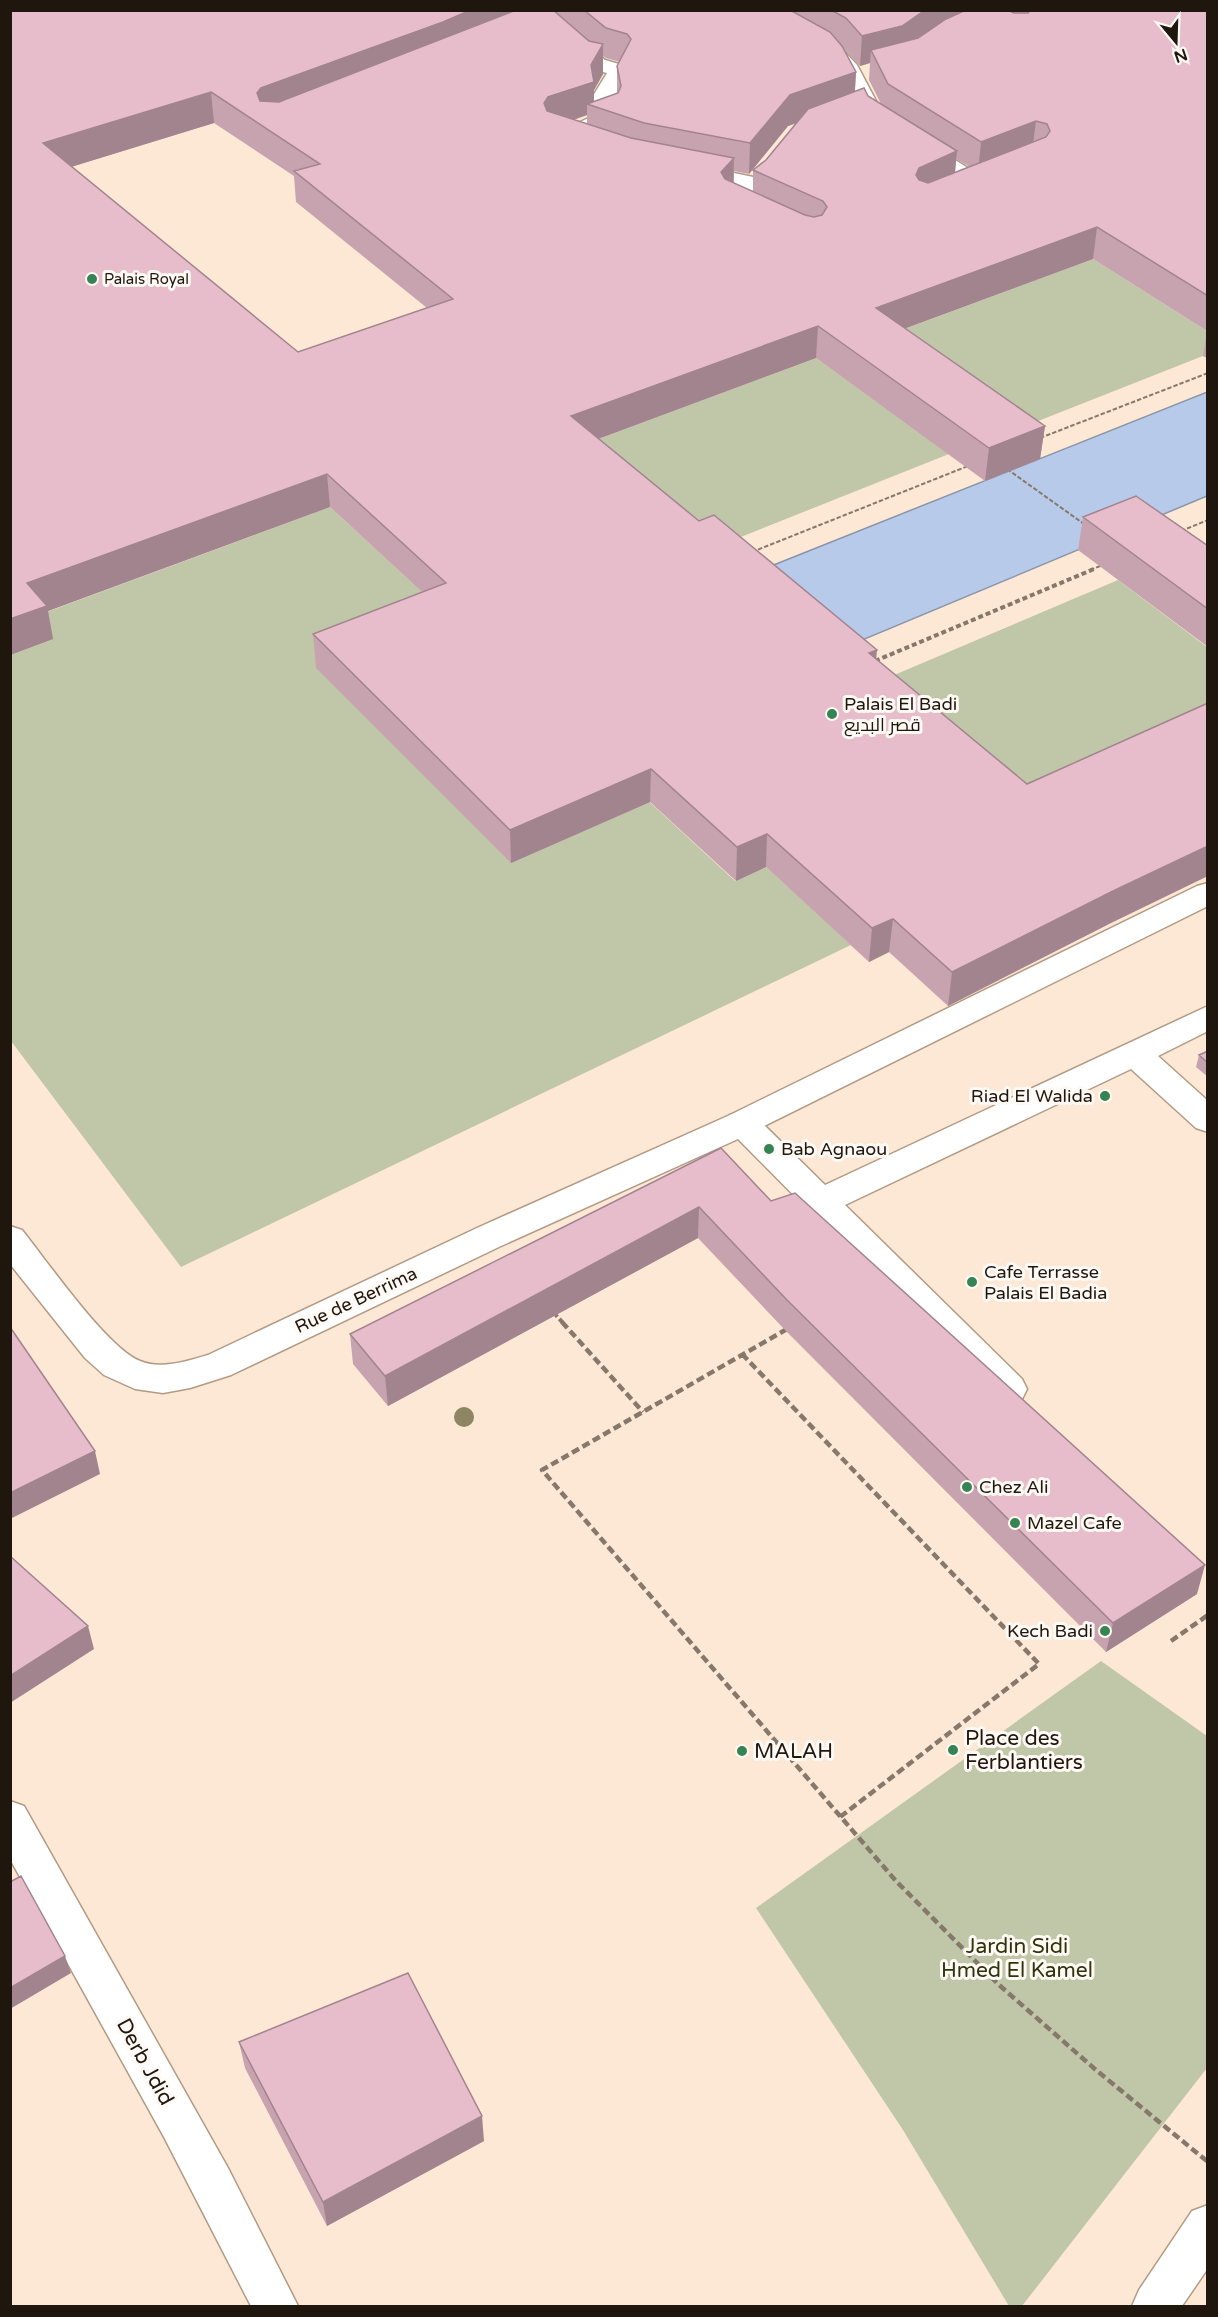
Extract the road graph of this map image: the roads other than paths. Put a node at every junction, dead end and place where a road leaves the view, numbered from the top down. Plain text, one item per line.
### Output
1 (760, 10) edge
2 (553, 26) edge
3 (875, 70) edge
4 (853, 76) junction
5 (598, 148) edge
6 (771, 166) edge
7 (673, 168) edge
8 (756, 184) junction
9 (936, 201) edge
10 (733, 203) edge
11 (1208, 893) edge
12 (1208, 1017) edge
13 (1135, 1054) junction
14 (1208, 1120) edge
15 (742, 1123) junction
16 (822, 1201) junction
17 (10, 1239) edge
18 (1033, 1412) edge
19 (10, 1819) edge
20 (1208, 2227) edge
21 (275, 2307) edge
22 (1155, 2307) edge

1 - 4 street
2 - 5 street
3 - 4 street
4 - 9 street
6 - 8 street
7 - 8 street
8 - 10 street
11 - 15 street, Rue de Berrima
12 - 13 street
13 - 14 street
13 - 16 street
15 - 16 street
15 - 17 street, Rue de Berrima
16 - 18 street
19 - 21 street, Derb Jdid
20 - 22 street

